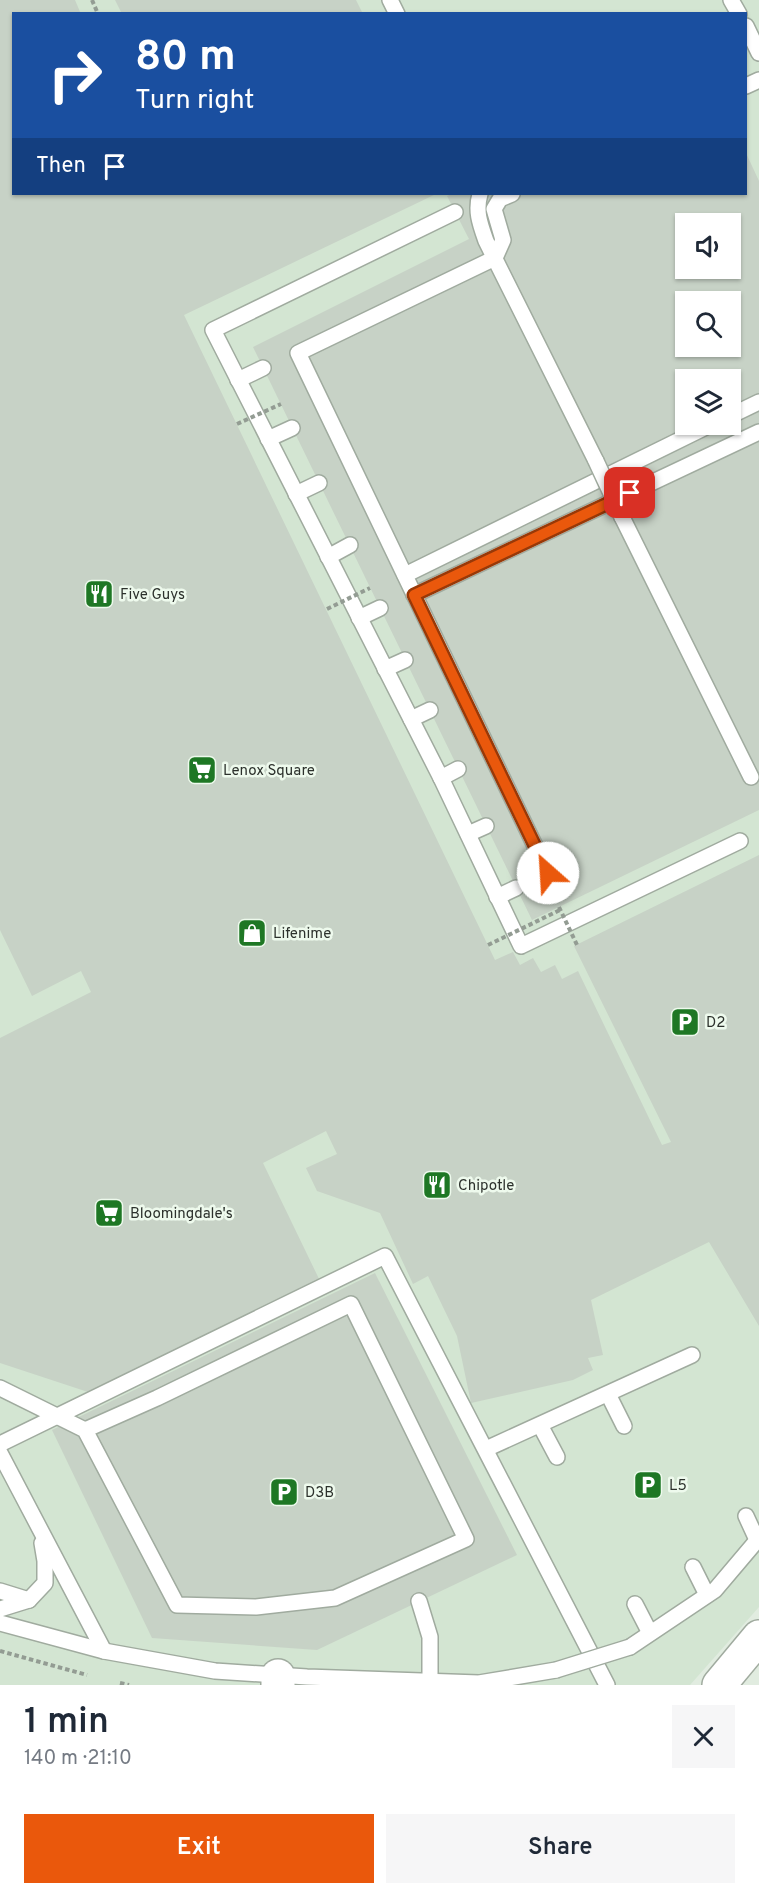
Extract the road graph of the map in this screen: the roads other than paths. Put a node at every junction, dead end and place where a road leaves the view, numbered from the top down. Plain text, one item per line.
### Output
1 (747, 29) edge
2 (753, 50) edge
3 (480, 195) edge
4 (510, 195) edge
5 (455, 212) dead end
6 (495, 258) junction
7 (263, 368) dead end
8 (238, 380) junction
9 (759, 402) edge
10 (741, 411) edge
11 (292, 428) dead end
12 (759, 432) edge
13 (690, 435) edge
14 (268, 439) junction
15 (319, 483) dead end
16 (296, 494) junction
17 (350, 545) dead end
18 (328, 557) junction
19 (405, 575) junction
20 (414, 595) junction
21 (380, 609) dead end
22 (359, 618) junction
23 (405, 660) dead end
24 (385, 669) junction
25 (430, 710) dead end
26 (411, 719) junction
27 (458, 769) dead end
28 (751, 777) dead end
29 (441, 778) junction
30 (486, 826) dead end
31 (468, 834) junction
32 (740, 841) dead end
33 (548, 873) dead end
34 (516, 888) dead end
35 (497, 897) junction
36 (692, 1355) dead end
37 (0, 1388) edge
38 (608, 1394) junction
39 (540, 1425) junction
40 (624, 1426) dead end
41 (85, 1430) junction
42 (0, 1444) edge
43 (486, 1449) junction
44 (0, 1453) edge
45 (557, 1457) dead end
46 (6, 1479) edge
47 (746, 1516) dead end
48 (39, 1528) junction
49 (758, 1539) edge
50 (693, 1567) dead end
51 (0, 1591) edge
52 (707, 1595) junction
53 (29, 1600) junction
54 (419, 1601) dead end
55 (635, 1604) dead end
56 (0, 1609) edge
57 (0, 1623) edge
58 (650, 1633) junction
59 (759, 1637) edge
60 (104, 1651) junction
61 (278, 1680) edge
62 (430, 1681) junction
63 (607, 1685) edge
64 (719, 1685) edge

1 - 2 lane
3 - 6 lane
4 - 6 lane
5 - 8 lane
6 - 19 lane
6 - 28 lane, bridge
7 - 8 lane
8 - 14 lane
9 - 10 lane
11 - 14 lane
12 - 20 lane
13 - 19 lane
14 - 16 lane
15 - 16 lane
16 - 18 lane
17 - 18 lane
18 - 22 lane
19 - 20 lane
20 - 33 lane
21 - 22 lane
22 - 24 lane
23 - 24 lane
24 - 26 lane
25 - 26 lane
26 - 29 lane
27 - 29 lane
29 - 31 lane
30 - 31 lane
31 - 35 lane
32 - 35 lane
34 - 35 lane
36 - 38 lane
37 - 41 lane
38 - 39 lane
38 - 40 lane
39 - 43 lane
39 - 45 lane
41 - 41 lane
42 - 43 lane
43 - 63 lane
44 - 46 lane
46 - 48 lane
47 - 49 lane
48 - 53 lane
48 - 60 lane
49 - 52 lane
50 - 52 lane
51 - 53 lane
52 - 58 lane
53 - 56 lane
54 - 62 lane
55 - 58 lane
57 - 60 lane
58 - 62 lane, bridge
59 - 64 street
60 - 61 lane
61 - 62 lane

